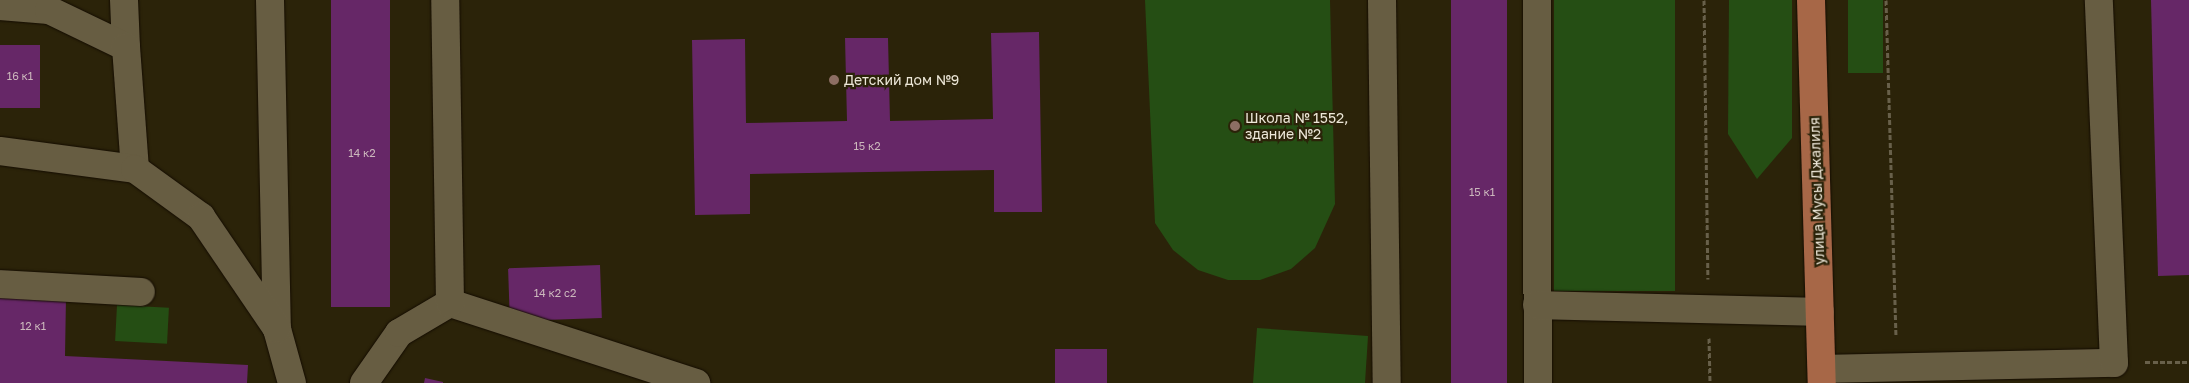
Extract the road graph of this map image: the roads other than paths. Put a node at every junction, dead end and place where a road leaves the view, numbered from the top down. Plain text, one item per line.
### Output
1 (124, 0) edge
2 (270, 0) edge
3 (445, 0) edge
4 (1382, 0) edge
5 (1537, 0) edge
6 (1811, 0) edge
7 (2099, 0) edge
8 (0, 6) edge
9 (126, 47) junction
10 (0, 151) edge
11 (135, 168) junction
12 (0, 284) edge
13 (141, 292) dead end
14 (450, 303) junction
15 (1537, 305) junction
16 (1820, 312) junction
17 (277, 329) junction
18 (1822, 376) edge
19 (292, 383) edge
20 (364, 383) edge
21 (696, 383) edge
22 (1387, 383) edge
23 (1538, 383) edge

1 - 9 street
2 - 17 street
3 - 14 street
4 - 22 street
5 - 15 street
6 - 16 main road, улица Мусы Джалиля
7 - 18 street
8 - 9 street
9 - 11 street
10 - 11 street
11 - 17 street
12 - 13 street
14 - 20 street
14 - 21 street
15 - 16 street
15 - 23 street
16 - 18 main road, улица Мусы Джалиля
17 - 19 street

